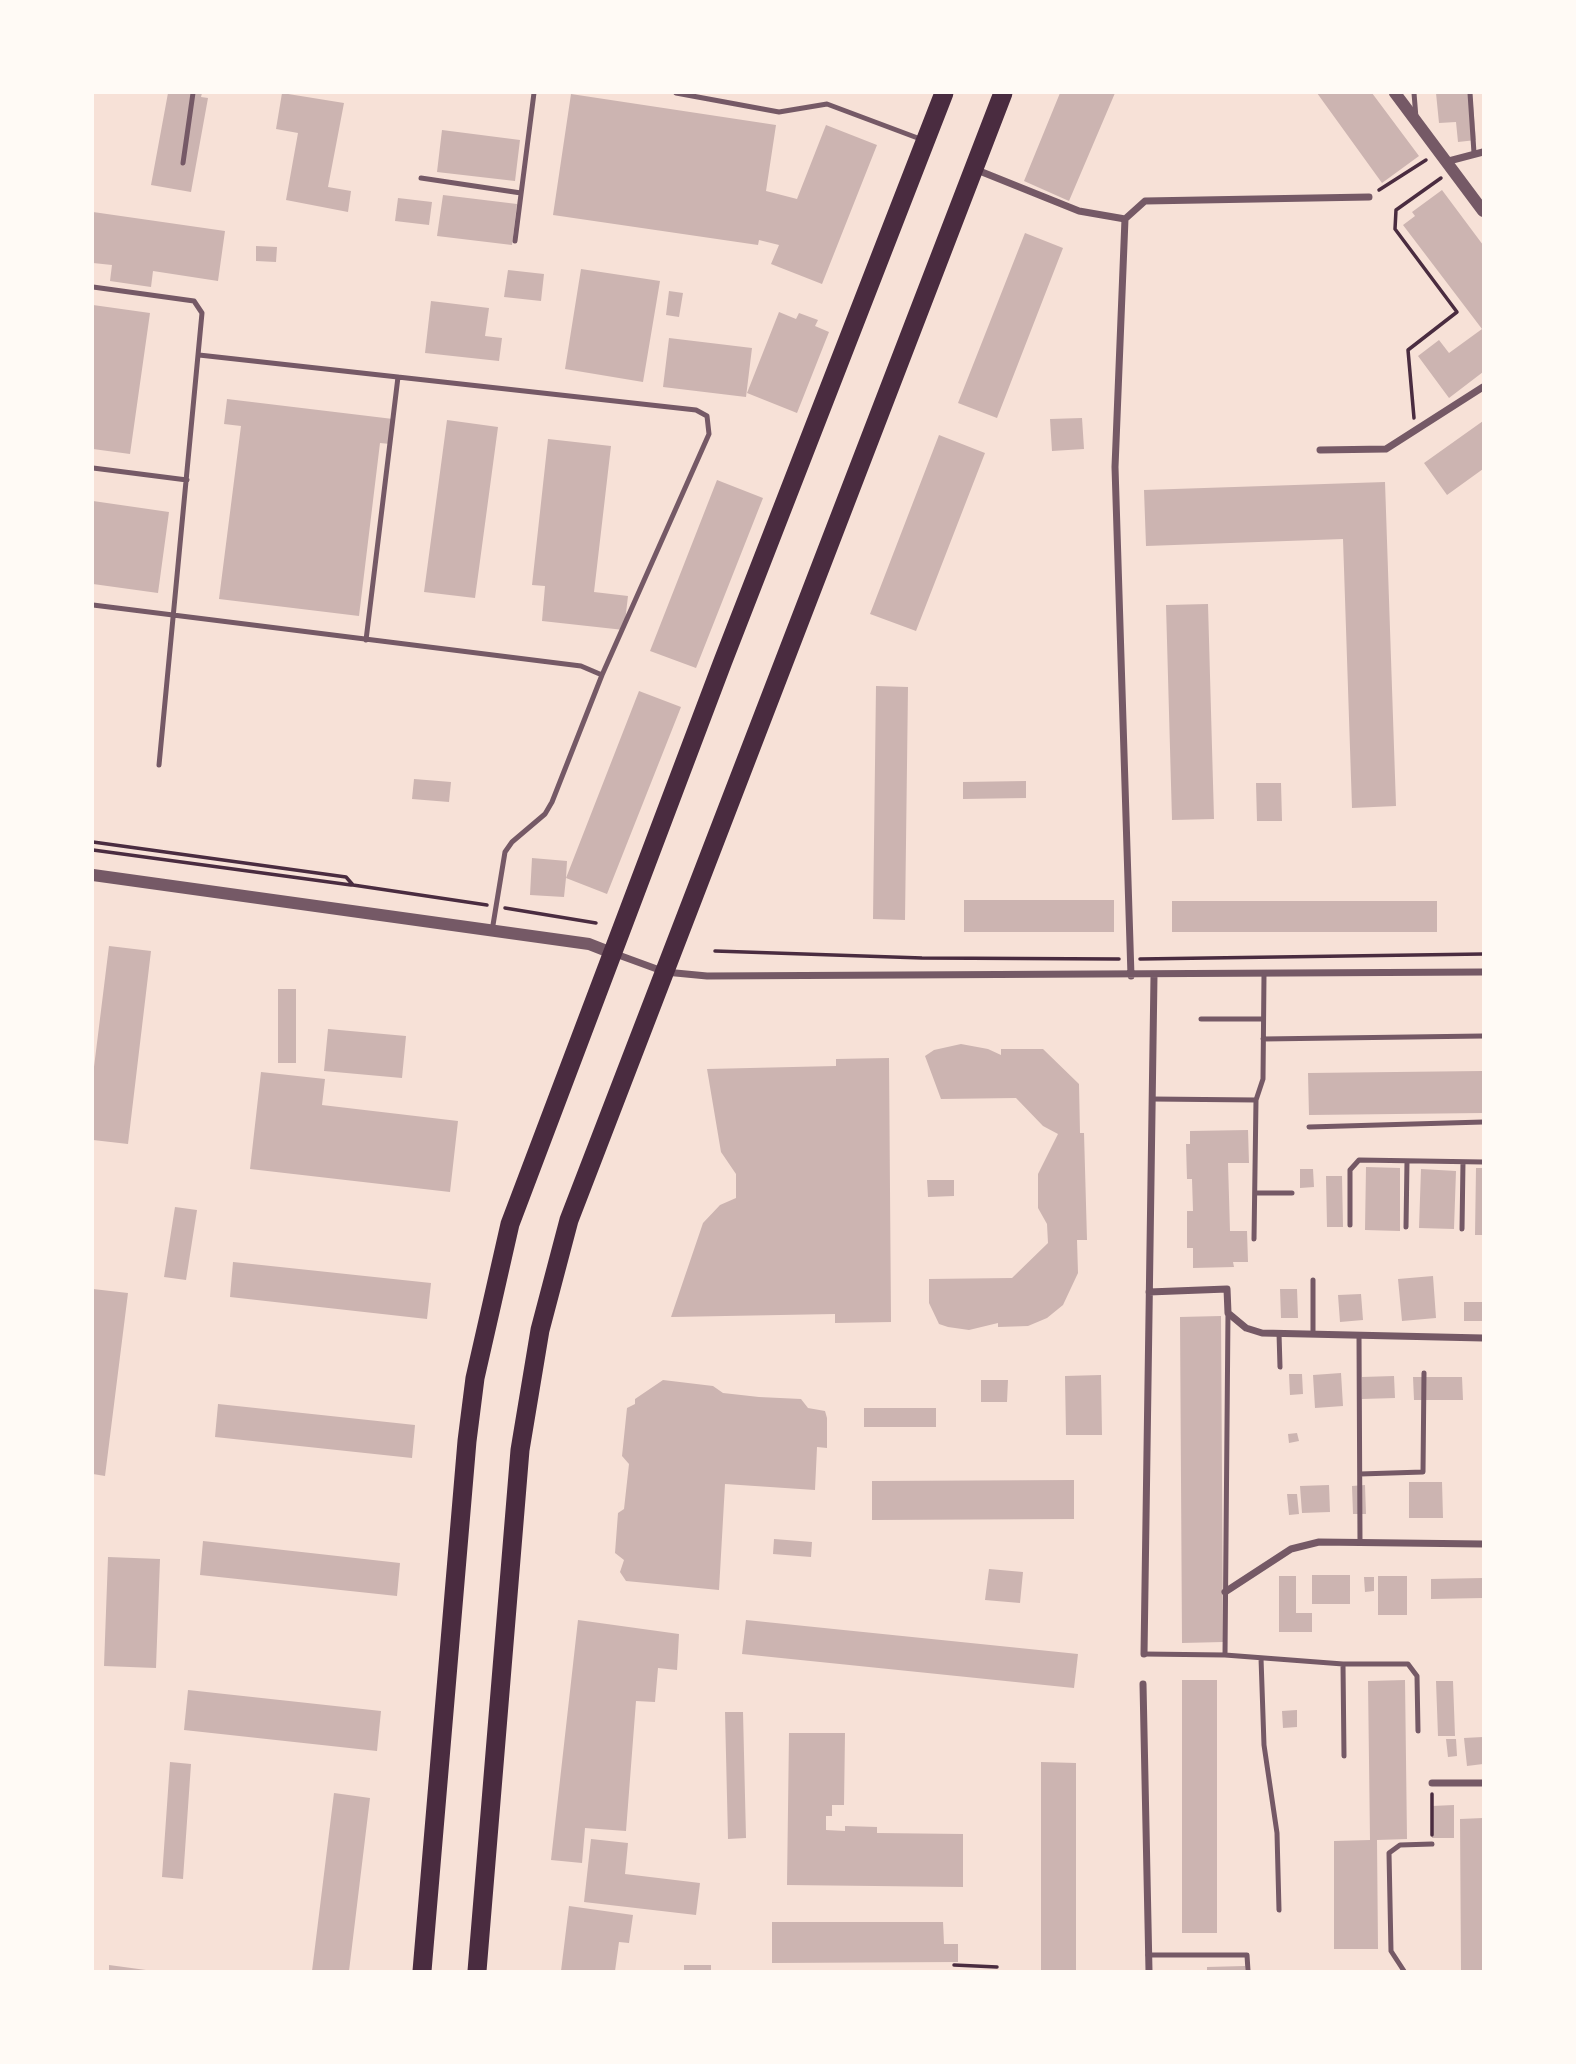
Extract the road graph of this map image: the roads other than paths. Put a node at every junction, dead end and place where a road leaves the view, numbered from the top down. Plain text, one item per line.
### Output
1 (193, 93) edge
2 (534, 93) edge
3 (676, 93) edge
4 (944, 93) edge
5 (1003, 93) edge
6 (1395, 93) edge
7 (1414, 93) edge
8 (1470, 93) edge
9 (1416, 123) junction
10 (925, 141) junction
11 (1483, 152) edge
12 (1474, 153) junction
13 (183, 163) dead end
14 (1441, 165) junction
15 (973, 169) junction
16 (421, 178) dead end
17 (521, 193) junction
18 (1369, 197) road end
19 (1483, 211) edge
20 (1125, 219) junction
21 (515, 241) dead end
22 (93, 287) edge
23 (199, 355) junction
24 (398, 377) junction
25 (1483, 387) edge
26 (1320, 450) dead end
27 (93, 468) edge
28 (187, 480) junction
29 (93, 605) edge
30 (174, 616) junction
31 (366, 640) junction
32 (602, 675) junction
33 (159, 765) dead end
34 (93, 875) edge
35 (492, 931) junction
36 (612, 953) junction
37 (665, 972) junction
38 (1483, 972) edge
39 (1264, 975) junction
40 (1132, 976) junction
41 (1154, 976) junction
42 (1200, 1019) dead end
43 (1263, 1019) junction
44 (1483, 1036) edge
45 (1263, 1039) junction
46 (1152, 1099) junction
47 (1256, 1100) junction
48 (1483, 1122) edge
49 (1309, 1127) dead end
50 (1407, 1161) junction
51 (1463, 1162) junction
52 (1483, 1162) edge
53 (1255, 1193) junction
54 (1292, 1193) dead end
55 (1350, 1225) dead end
56 (1406, 1227) dead end
57 (1462, 1229) dead end
58 (1254, 1239) dead end
59 (1313, 1280) dead end
60 (1149, 1292) junction
61 (1228, 1313) junction
62 (1279, 1333) junction
63 (1313, 1334) junction
64 (1359, 1335) junction
65 (1483, 1338) edge
66 (1280, 1367) dead end
67 (1424, 1373) dead end
68 (1360, 1474) junction
69 (1360, 1543) junction
70 (1483, 1544) edge
71 (1225, 1592) junction
72 (1144, 1654) joint
73 (1225, 1655) junction
74 (1261, 1658) junction
75 (1343, 1664) junction
76 (1143, 1684) dead end
77 (1418, 1731) dead end
78 (1344, 1756) dead end
79 (1432, 1783) road end
80 (1483, 1783) edge
81 (1432, 1844) road end
82 (1279, 1910) dead end
83 (1148, 1955) junction
84 (422, 1971) edge
85 (477, 1971) edge
86 (1149, 1971) edge
87 (1248, 1971) edge
88 (1404, 1971) edge

1 - 13 lane
2 - 17 lane
3 - 10 lane
4 - 10 highway
5 - 15 highway
6 - 9 street
7 - 9 lane
8 - 12 lane
9 - 14 street
10 - 36 highway
11 - 12 street
12 - 14 street
14 - 19 street
15 - 20 street
15 - 37 highway
16 - 17 lane
17 - 21 lane
18 - 20 street
20 - 40 street
22 - 23 lane
23 - 24 lane
23 - 28 lane
24 - 31 lane
24 - 32 lane
25 - 26 street
27 - 28 lane
28 - 30 lane
29 - 30 lane
30 - 31 lane
30 - 33 lane
31 - 32 lane
32 - 35 lane
34 - 35 street
35 - 36 street
36 - 37 street
36 - 84 highway
37 - 40 street
37 - 85 highway
38 - 39 street
39 - 41 street
39 - 43 lane
40 - 41 street
41 - 46 street
42 - 43 lane
43 - 45 lane
44 - 45 lane
45 - 47 lane
46 - 47 lane
46 - 60 street
47 - 53 lane
48 - 49 lane
50 - 51 lane
50 - 55 lane
50 - 56 lane
51 - 52 lane
51 - 57 lane
53 - 54 lane
53 - 58 lane
59 - 63 lane
60 - 61 street
60 - 72 street
61 - 62 street
61 - 71 lane
62 - 63 street
62 - 66 lane
63 - 64 street
64 - 65 street
64 - 68 lane
67 - 68 lane
68 - 69 lane
69 - 70 street
69 - 71 street
71 - 73 lane
72 - 73 lane
73 - 74 lane
74 - 75 lane
74 - 82 lane
75 - 77 lane
75 - 78 lane
76 - 83 street
79 - 80 street
81 - 88 lane
83 - 86 street
83 - 87 lane

